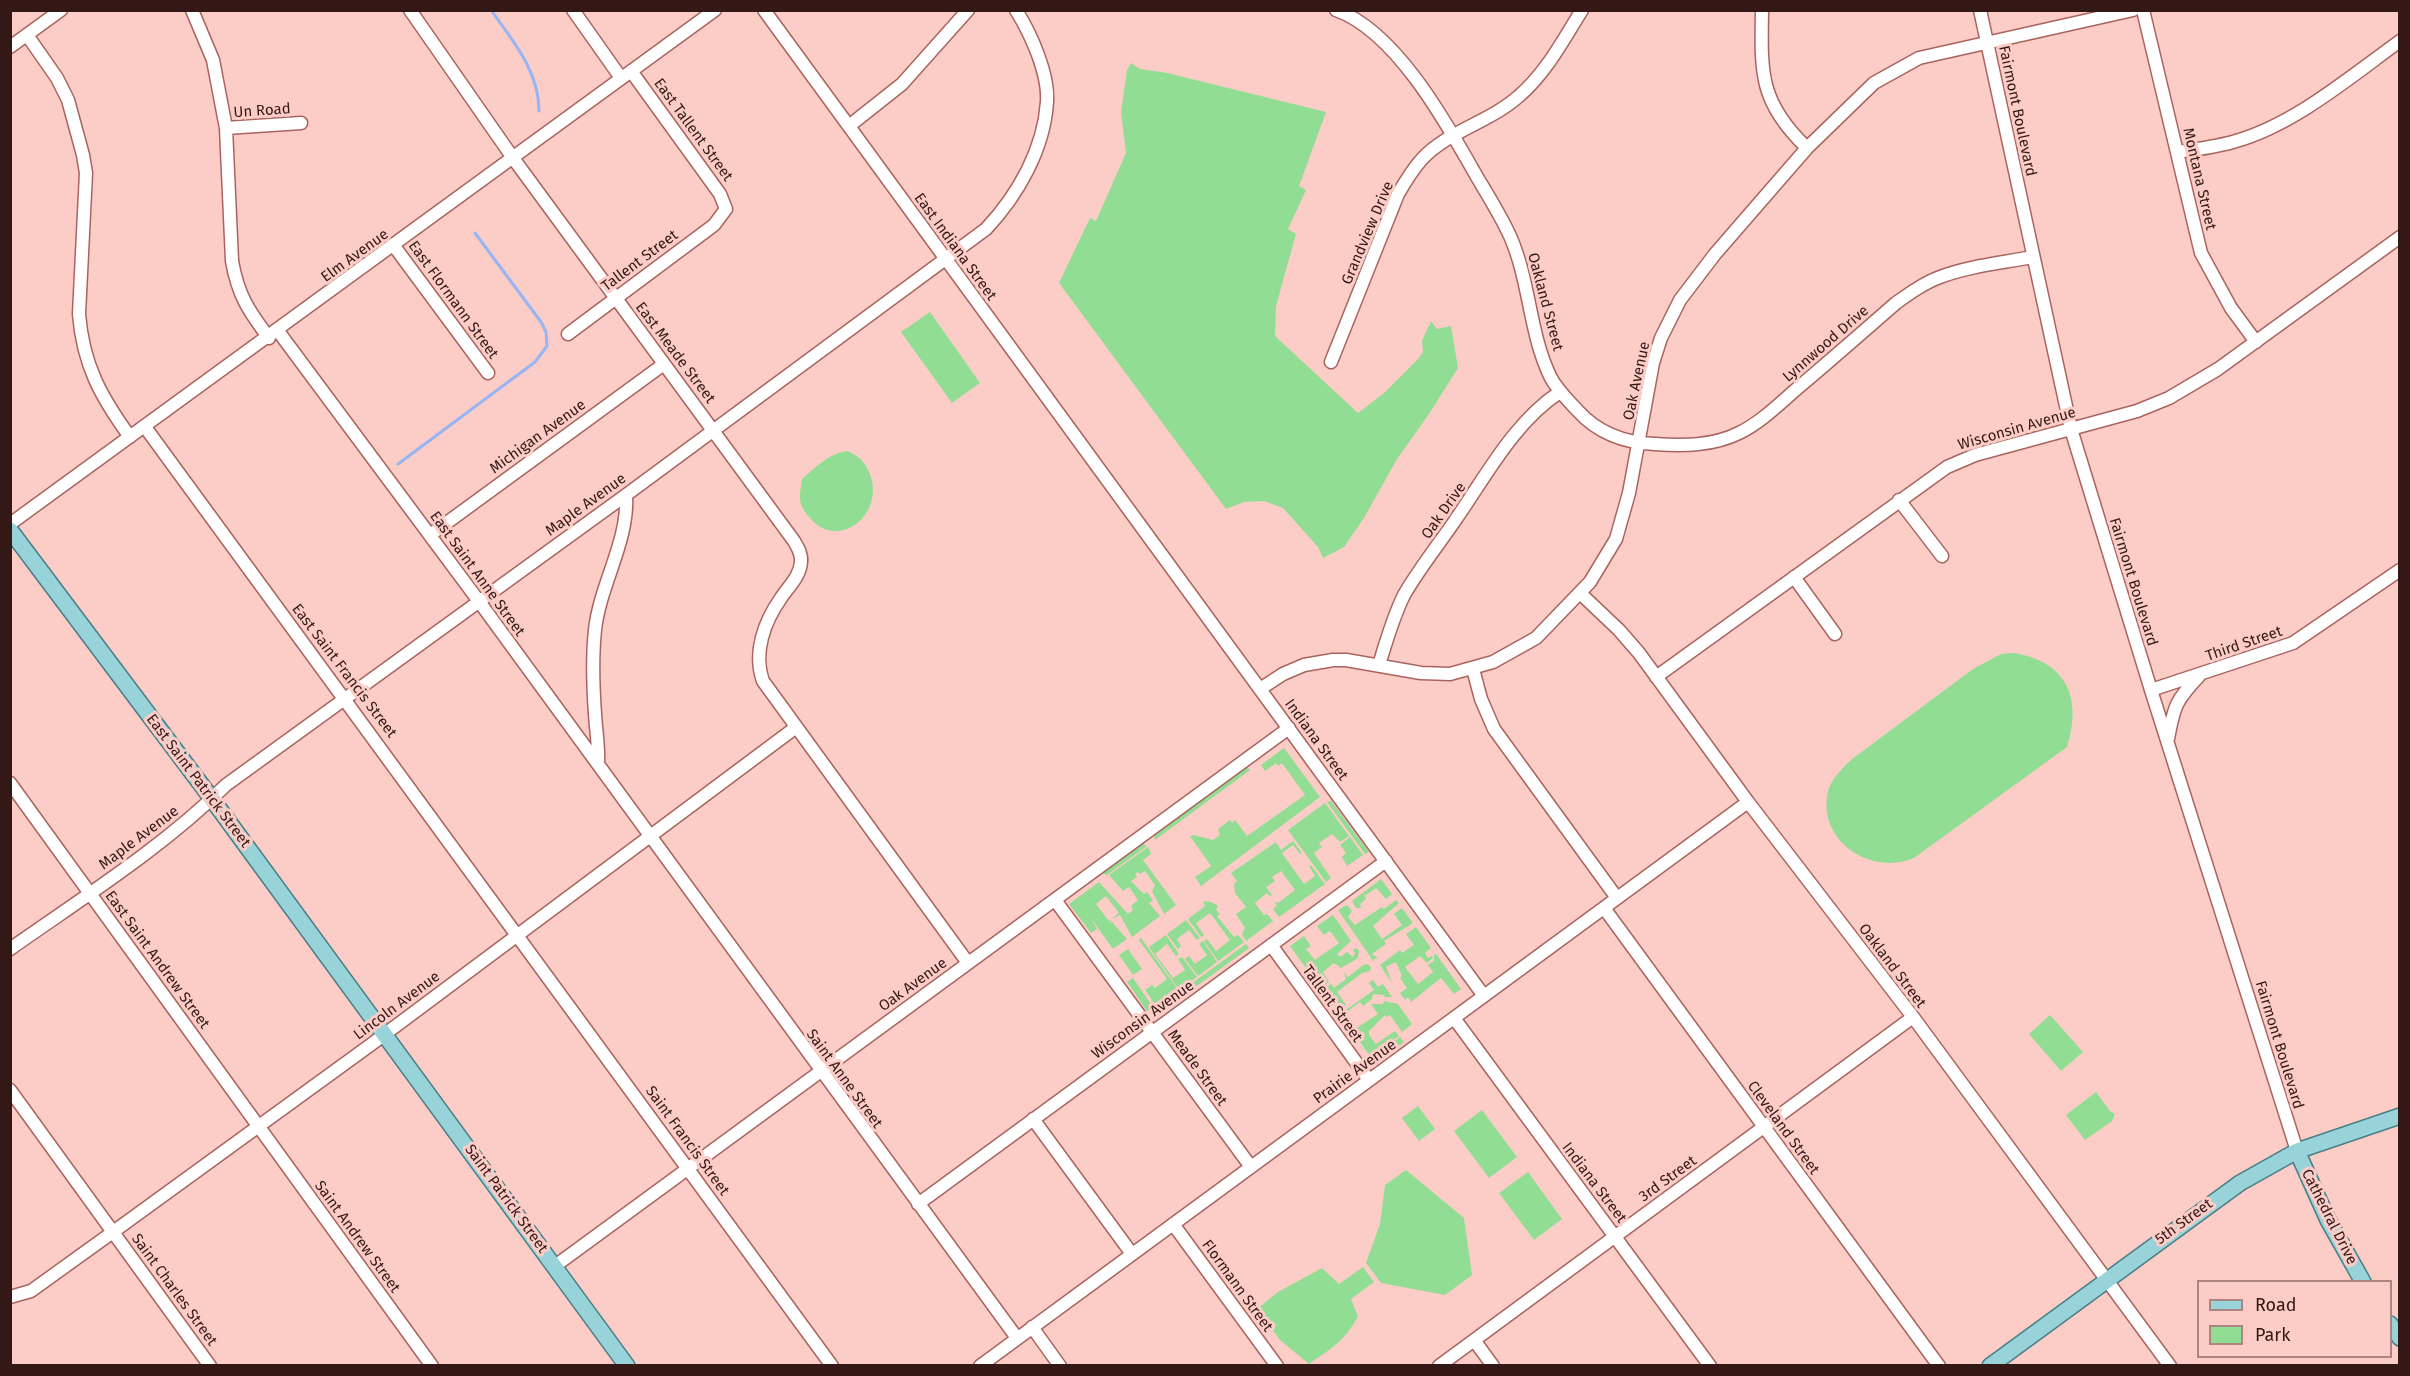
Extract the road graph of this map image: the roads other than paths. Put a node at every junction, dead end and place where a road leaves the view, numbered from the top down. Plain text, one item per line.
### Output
1 (61, 10) edge
2 (192, 10) edge
3 (410, 10) edge
4 (573, 10) edge
5 (716, 10) edge
6 (764, 10) edge
7 (968, 10) edge
8 (1016, 10) edge
9 (1582, 10) edge
10 (1762, 10) edge
11 (1980, 10) edge
12 (2133, 10) edge
13 (2143, 10) edge
14 (1342, 11) edge
15 (27, 35) junction
16 (2400, 41) edge
17 (1987, 42) junction
18 (10, 47) edge
19 (626, 75) junction
20 (301, 123) dead end
21 (849, 126) junction
22 (226, 129) junction
23 (1454, 136) junction
24 (1808, 148) junction
25 (2178, 152) junction
26 (513, 158) junction
27 (726, 209) joint
28 (2400, 237) edge
29 (394, 246) junction
30 (2032, 257) junction
31 (946, 260) junction
32 (615, 298) junction
33 (273, 334) junction
34 (568, 334) dead end
35 (2256, 342) junction
36 (1331, 362) dead end
37 (664, 364) junction
38 (488, 373) dead end
39 (1560, 392) junction
40 (145, 427) junction
41 (713, 429) junction
42 (2071, 429) junction
43 (130, 437) junction
44 (1639, 444) junction
45 (626, 495) junction
46 (1899, 500) junction
47 (1123, 501) joint
48 (10, 524) edge
49 (10, 530) edge
50 (430, 535) junction
51 (1942, 556) dead end
52 (2400, 570) edge
53 (1794, 577) junction
54 (1580, 593) junction
55 (478, 600) junction
56 (1835, 634) dead end
57 (1379, 665) junction
58 (1473, 669) junction
59 (2200, 675) junction
60 (1656, 676) junction
61 (1260, 689) junction
62 (2151, 690) junction
63 (346, 698) junction
64 (795, 728) junction
65 (1289, 728) junction
66 (2168, 743) junction
67 (598, 764) junction
68 (10, 783) edge
69 (212, 799) junction
70 (1748, 802) junction
71 (649, 836) junction
72 (1386, 861) junction
73 (90, 893) junction
74 (1617, 898) junction
75 (1055, 900) junction
76 (1604, 908) junction
77 (518, 934) junction
78 (1271, 945) junction
79 (10, 949) edge
80 (968, 963) junction
81 (1484, 996) junction
82 (1913, 1017) junction
83 (1454, 1018) junction
84 (1152, 1032) junction
85 (384, 1034) junction
86 (820, 1072) junction
87 (1369, 1080) junction
88 (10, 1090) edge
89 (2400, 1116) edge
90 (1033, 1119) junction
91 (258, 1126) junction
92 (1765, 1128) junction
93 (2297, 1151) junction
94 (1251, 1167) junction
95 (689, 1168) junction
96 (918, 1204) junction
97 (1173, 1224) junction
98 (113, 1232) junction
99 (1615, 1236) junction
100 (1132, 1254) junction
101 (555, 1266) junction
102 (2106, 1279) junction
103 (2362, 1280) edge
104 (10, 1297) edge
105 (1032, 1327) junction
106 (1017, 1338) junction
107 (1474, 1340) junction
108 (210, 1365) edge
109 (432, 1365) edge
110 (627, 1365) edge
111 (832, 1365) edge
112 (980, 1365) edge
113 (1060, 1365) edge
114 (1277, 1365) edge
115 (1439, 1365) edge
116 (1493, 1365) edge
117 (1710, 1365) edge
118 (1939, 1365) edge
119 (1990, 1365) edge
120 (2170, 1365) edge

1 - 15 street
2 - 22 street, East Saint Anne Street
3 - 26 street, East Meade Street
4 - 19 street, East Tallent Street
5 - 19 street, Elm Avenue
6 - 21 street, East Indiana Street
7 - 21 street
8 - 31 street, Maple Avenue
9 - 23 street, Grandview Drive
10 - 24 street
11 - 17 street, Fairmont Boulevard
12 - 17 street, Oak Avenue
13 - 25 street, Montana Street
14 - 23 street, Oakland Street
15 - 18 street
15 - 43 street
16 - 25 street
17 - 24 street, Oak Avenue
17 - 30 street, Fairmont Boulevard
19 - 26 street, Elm Avenue
19 - 27 street, East Tallent Street
20 - 22 street, Un Road
21 - 31 street, East Indiana Street
22 - 33 street, East Saint Anne Street
23 - 36 street, Grandview Drive
23 - 39 street, Oakland Street
24 - 44 street, Oak Avenue
25 - 35 street, Montana Street
26 - 29 street, Elm Avenue
26 - 32 street, East Meade Street
27 - 32 street, Tallent Street
28 - 35 street, Wisconsin Avenue
29 - 33 street, Elm Avenue
29 - 38 street, East Flormann Street
30 - 42 street, Fairmont Boulevard
30 - 44 street, Lynnwood Drive
31 - 41 street, Maple Avenue
31 - 47 street, East Indiana Street
32 - 34 street, Tallent Street
32 - 37 street, East Meade Street
33 - 40 street, Elm Avenue
33 - 50 street, East Saint Anne Street
35 - 42 street, Wisconsin Avenue
37 - 41 street, East Meade Street
37 - 50 street, Michigan Avenue
39 - 44 street, Oakland Street
39 - 57 street, Oak Drive
40 - 43 street, Elm Avenue
40 - 63 street, East Saint Francis Street
41 - 45 street, Maple Avenue
41 - 64 street, East Meade Street
42 - 46 street, Wisconsin Avenue
42 - 62 street, Fairmont Boulevard
43 - 48 street, Elm Avenue
44 - 54 street, Oak Avenue
45 - 55 street, Maple Avenue
45 - 67 street
46 - 51 street
46 - 53 street, Wisconsin Avenue
47 - 61 street, Indiana Street
49 - 69 main road, East Saint Patrick Street
50 - 55 street, East Saint Anne Street
52 - 59 street, Third Street
53 - 56 street
53 - 60 street, Wisconsin Avenue
54 - 58 street, Oak Avenue
54 - 60 street, Oakland Street
55 - 63 street, Maple Avenue
55 - 67 street, East Saint Anne Street
57 - 58 street, Oak Avenue
57 - 61 street, Oak Avenue
58 - 74 street
59 - 62 street, Third Street
59 - 66 street
60 - 70 street, Oakland Street
61 - 65 street, Indiana Street
62 - 66 street, Fairmont Boulevard
63 - 69 street, Maple Avenue
63 - 77 street, East Saint Francis Street
64 - 71 street, Lincoln Avenue
64 - 80 street
65 - 72 street, Indiana Street
65 - 75 street, Oak Avenue
66 - 93 street, Fairmont Boulevard
67 - 71 street, East Saint Anne Street
68 - 73 street, East Saint Andrew Street
69 - 73 street, Maple Avenue
69 - 85 main road, East Saint Patrick Street
70 - 74 street, Prairie Avenue
70 - 82 street, Oakland Street
71 - 77 street, Lincoln Avenue
71 - 86 street, Saint Anne Street
72 - 78 street, Wisconsin Avenue
72 - 81 street, Indiana Street
73 - 79 street, Maple Avenue
73 - 91 street, East Saint Andrew Street
74 - 76 street, Prairie Avenue
75 - 80 street, Oak Avenue
75 - 84 street, Meade Street
76 - 81 street, Prairie Avenue
76 - 92 street, Cleveland Street
77 - 85 street, Lincoln Avenue
77 - 95 street, Saint Francis Street
78 - 84 street, Wisconsin Avenue
78 - 87 street, Tallent Street
80 - 86 street, Oak Avenue
81 - 83 street, Prairie Avenue
82 - 92 street, 3rd Street
82 - 102 street, Oakland Street
83 - 87 street, Prairie Avenue
83 - 99 street, Indiana Street
84 - 90 street, Wisconsin Avenue
84 - 94 street, Meade Street
85 - 91 street, Lincoln Avenue
85 - 101 main road, Saint Patrick Street
86 - 95 street, Oak Avenue
86 - 96 street, Saint Anne Street
87 - 94 street, Prairie Avenue
88 - 98 street, Saint Charles Street
89 - 93 main road, 5th Street
90 - 96 street, Wisconsin Avenue
90 - 100 street
91 - 98 street, Lincoln Avenue
91 - 109 street, Saint Andrew Street
92 - 99 street, 3rd Street
92 - 118 street, Cleveland Street
93 - 102 main road, 5th Street
93 - 103 main road, Cathedral Drive
94 - 97 street, Prairie Avenue
95 - 101 street, Oak Avenue
95 - 111 street, Saint Francis Street
96 - 106 street, Saint Anne Street
97 - 100 street, Prairie Avenue
97 - 114 street, Flormann Street
98 - 104 street, Lincoln Avenue
98 - 108 street, Saint Charles Street
99 - 107 street, 3rd Street
99 - 117 street, Indiana Street
100 - 105 street, Prairie Avenue
101 - 110 main road, Saint Patrick Street
102 - 119 main road, 5th Street
102 - 120 street, Oakland Street
105 - 106 street, Prairie Avenue
105 - 113 street
106 - 112 street, Prairie Avenue
107 - 115 street, 3rd Street
107 - 116 street

